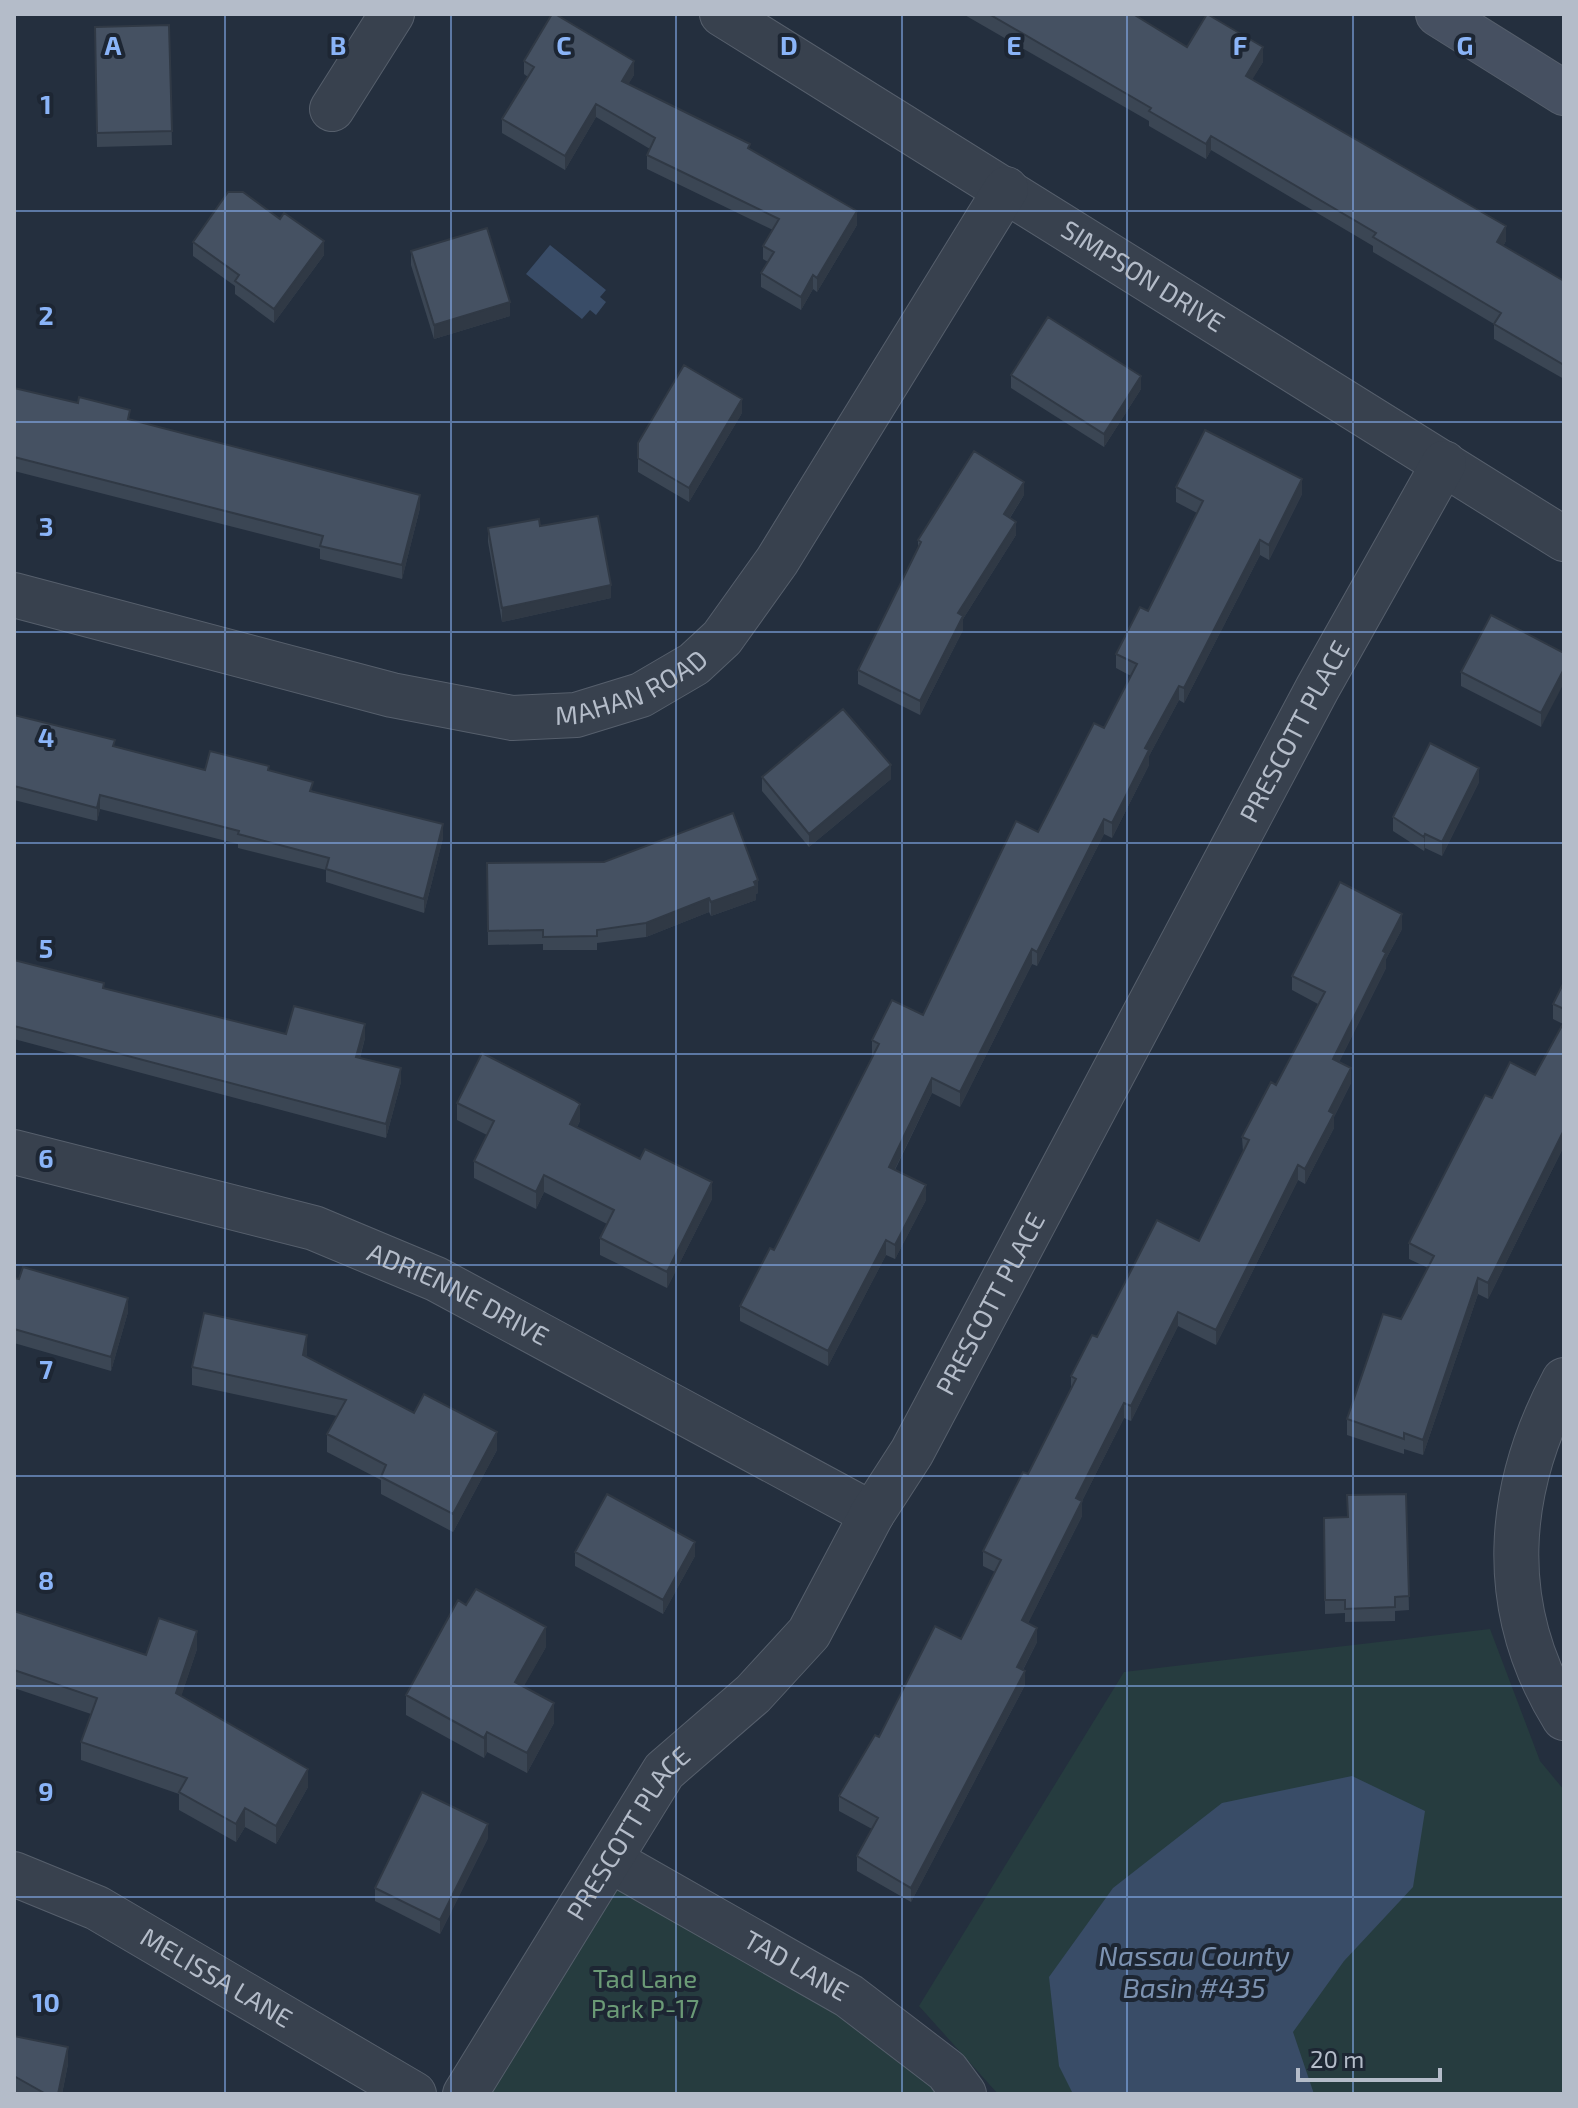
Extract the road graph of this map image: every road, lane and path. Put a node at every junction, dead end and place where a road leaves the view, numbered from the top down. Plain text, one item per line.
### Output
1 (392, 14) edge
2 (722, 14) edge
3 (1441, 15) edge
4 (1564, 93) edge
5 (332, 109) dead end
6 (1006, 189) junction
7 (1444, 463) junction
8 (1564, 539) edge
9 (14, 595) edge
10 (14, 1152) edge
11 (1564, 1380) edge
12 (872, 1514) junction
13 (1564, 1718) edge
14 (610, 1860) junction
15 (14, 1874) edge
16 (414, 2094) edge
17 (465, 2094) edge
18 (964, 2094) edge

1 - 5 street
2 - 6 street, SIMPSON DRIVE
3 - 4 main road
6 - 7 street, SIMPSON DRIVE
6 - 9 street, MAHAN ROAD
7 - 8 street, SIMPSON DRIVE
7 - 12 street, PRESCOTT PLACE
10 - 12 street, ADRIENNE DRIVE
11 - 13 street
12 - 14 street, PRESCOTT PLACE
14 - 17 street, PRESCOTT PLACE
14 - 18 street, TAD LANE
15 - 16 street, MELISSA LANE

